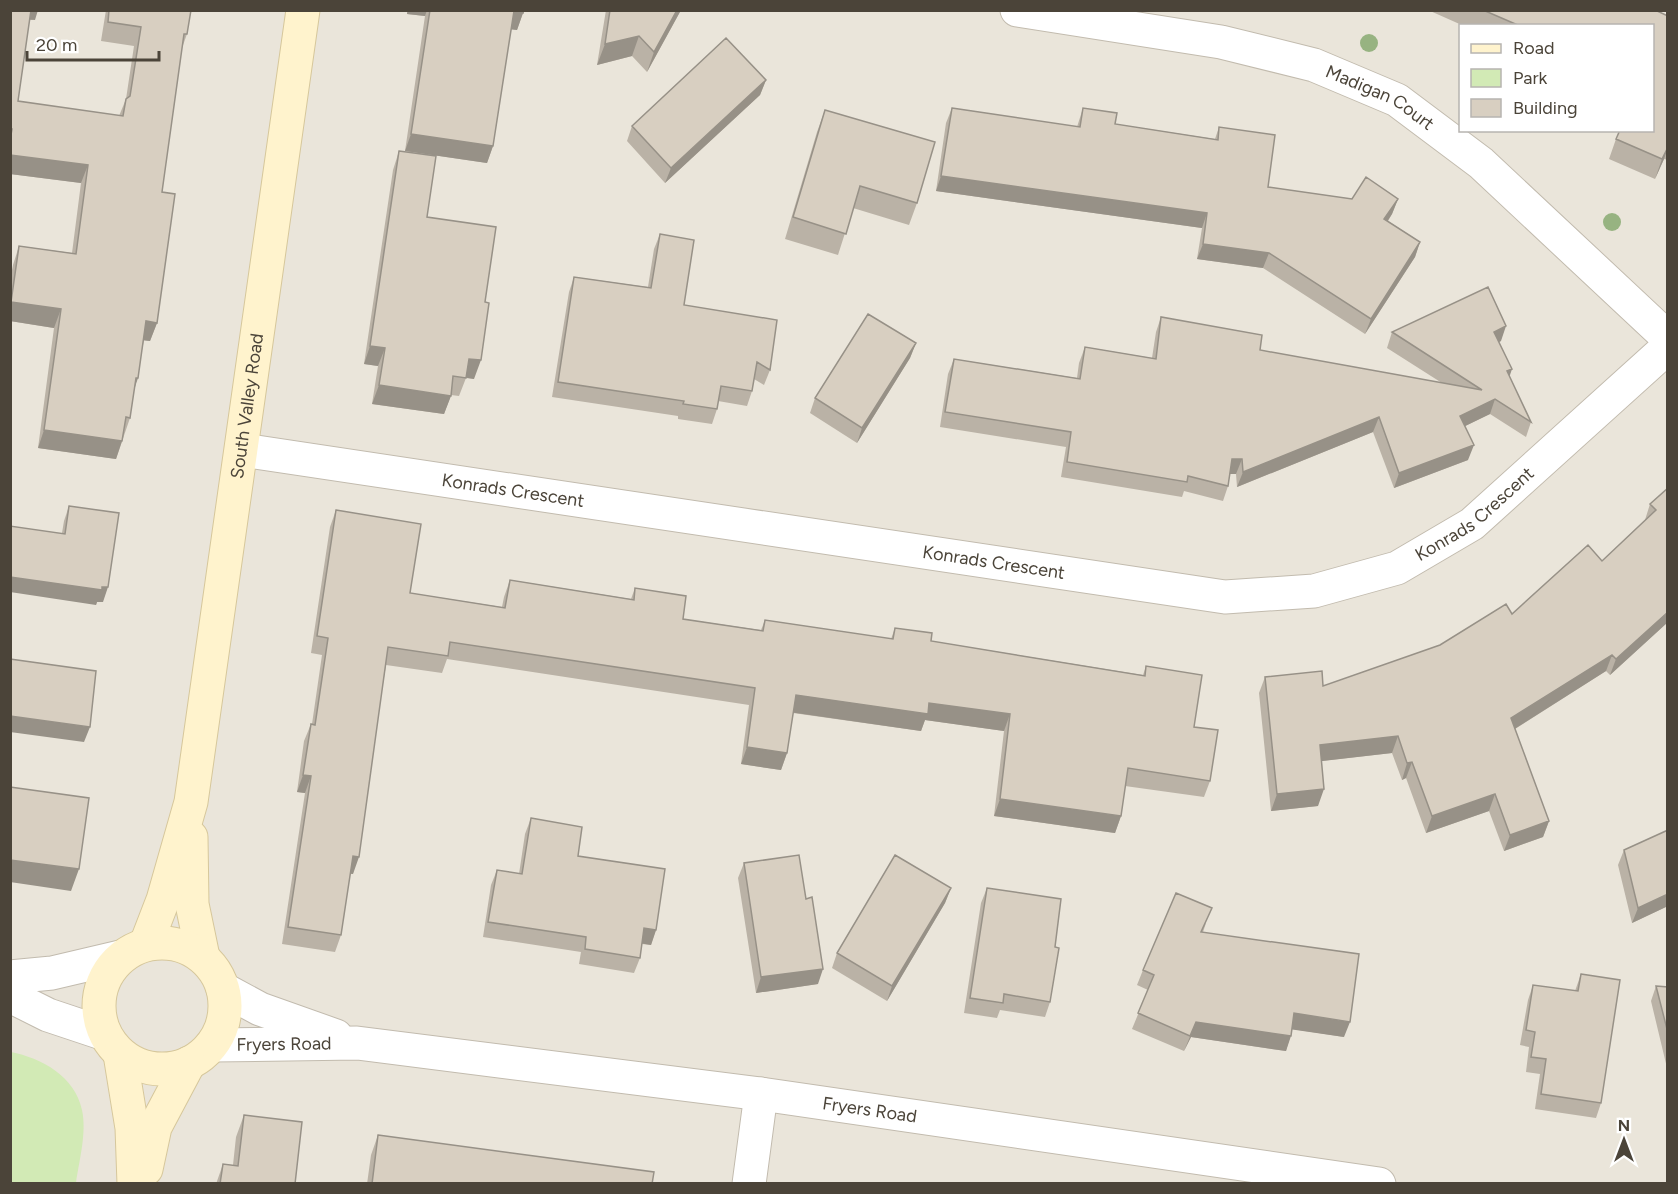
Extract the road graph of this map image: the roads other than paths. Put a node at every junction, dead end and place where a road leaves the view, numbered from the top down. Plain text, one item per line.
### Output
1 (303, 10) edge
2 (1017, 10) edge
3 (1668, 338) edge
4 (1668, 347) edge
5 (242, 450) junction
6 (190, 802) junction
7 (133, 951) junction
8 (203, 957) junction
9 (10, 977) edge
10 (223, 989) junction
11 (10, 996) edge
12 (357, 1043) junction
13 (112, 1044) junction
14 (200, 1054) junction
15 (761, 1094) junction
16 (1374, 1183) edge
17 (134, 1184) edge
18 (142, 1184) edge
19 (749, 1184) edge

1 - 5 main road, South Valley Road
2 - 3 street, Madigan Court
4 - 5 street, Konrads Crescent
5 - 6 main road, South Valley Road
6 - 7 main road, South Valley Road
6 - 8 main road, South Valley Road
7 - 8 main road
7 - 9 street
7 - 13 main road
8 - 10 main road
10 - 12 street, Fryers Road
10 - 14 main road
11 - 13 street
12 - 14 street, Fryers Road
12 - 15 street, Fryers Road
13 - 14 main road
13 - 17 main road
14 - 18 main road
15 - 16 street, Fryers Road
15 - 19 street

